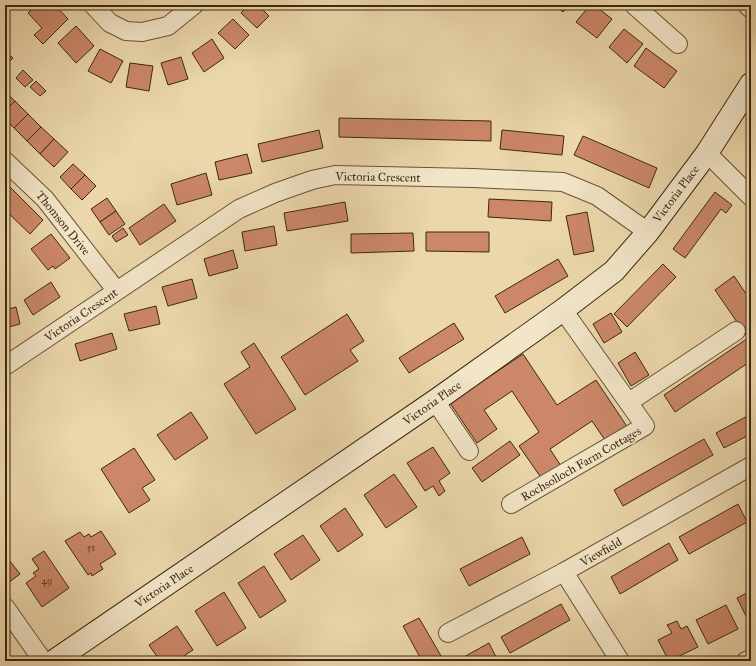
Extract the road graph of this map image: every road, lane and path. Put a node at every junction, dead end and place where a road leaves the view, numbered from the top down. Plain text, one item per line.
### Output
1 (93, 5) edge
2 (194, 5) edge
3 (634, 5) edge
4 (747, 5) edge
5 (751, 9) edge
6 (654, 12) edge
7 (678, 44) dead end
8 (751, 84) edge
9 (707, 153) junction
10 (5, 161) edge
11 (751, 197) edge
12 (648, 232) junction
13 (116, 290) junction
14 (564, 310) junction
15 (736, 331) dead end
16 (5, 366) edge
17 (435, 401) junction
18 (629, 402) junction
19 (469, 451) dead end
20 (751, 466) edge
21 (511, 504) dead end
22 (564, 572) junction
23 (5, 608) edge
24 (448, 633) dead end
25 (751, 659) edge
26 (43, 661) edge
27 (54, 661) edge
28 (620, 661) edge
29 (746, 661) edge

1 - 2 street
3 - 6 street
4 - 5 street
6 - 7 street
8 - 9 street, Victoria Place
9 - 11 street
9 - 12 street, Victoria Place
10 - 13 street, Thomson Drive
12 - 13 street, Victoria Crescent
12 - 14 street, Victoria Place
13 - 16 street, Victoria Crescent
14 - 17 street, Victoria Place
14 - 18 street, Rochsolloch Farm Cottages
15 - 18 street
17 - 19 street
17 - 27 street, Victoria Place
18 - 21 street, Rochsolloch Farm Cottages
20 - 22 street, Viewfield
22 - 24 street, Viewfield
22 - 28 street
23 - 26 street
25 - 29 street

